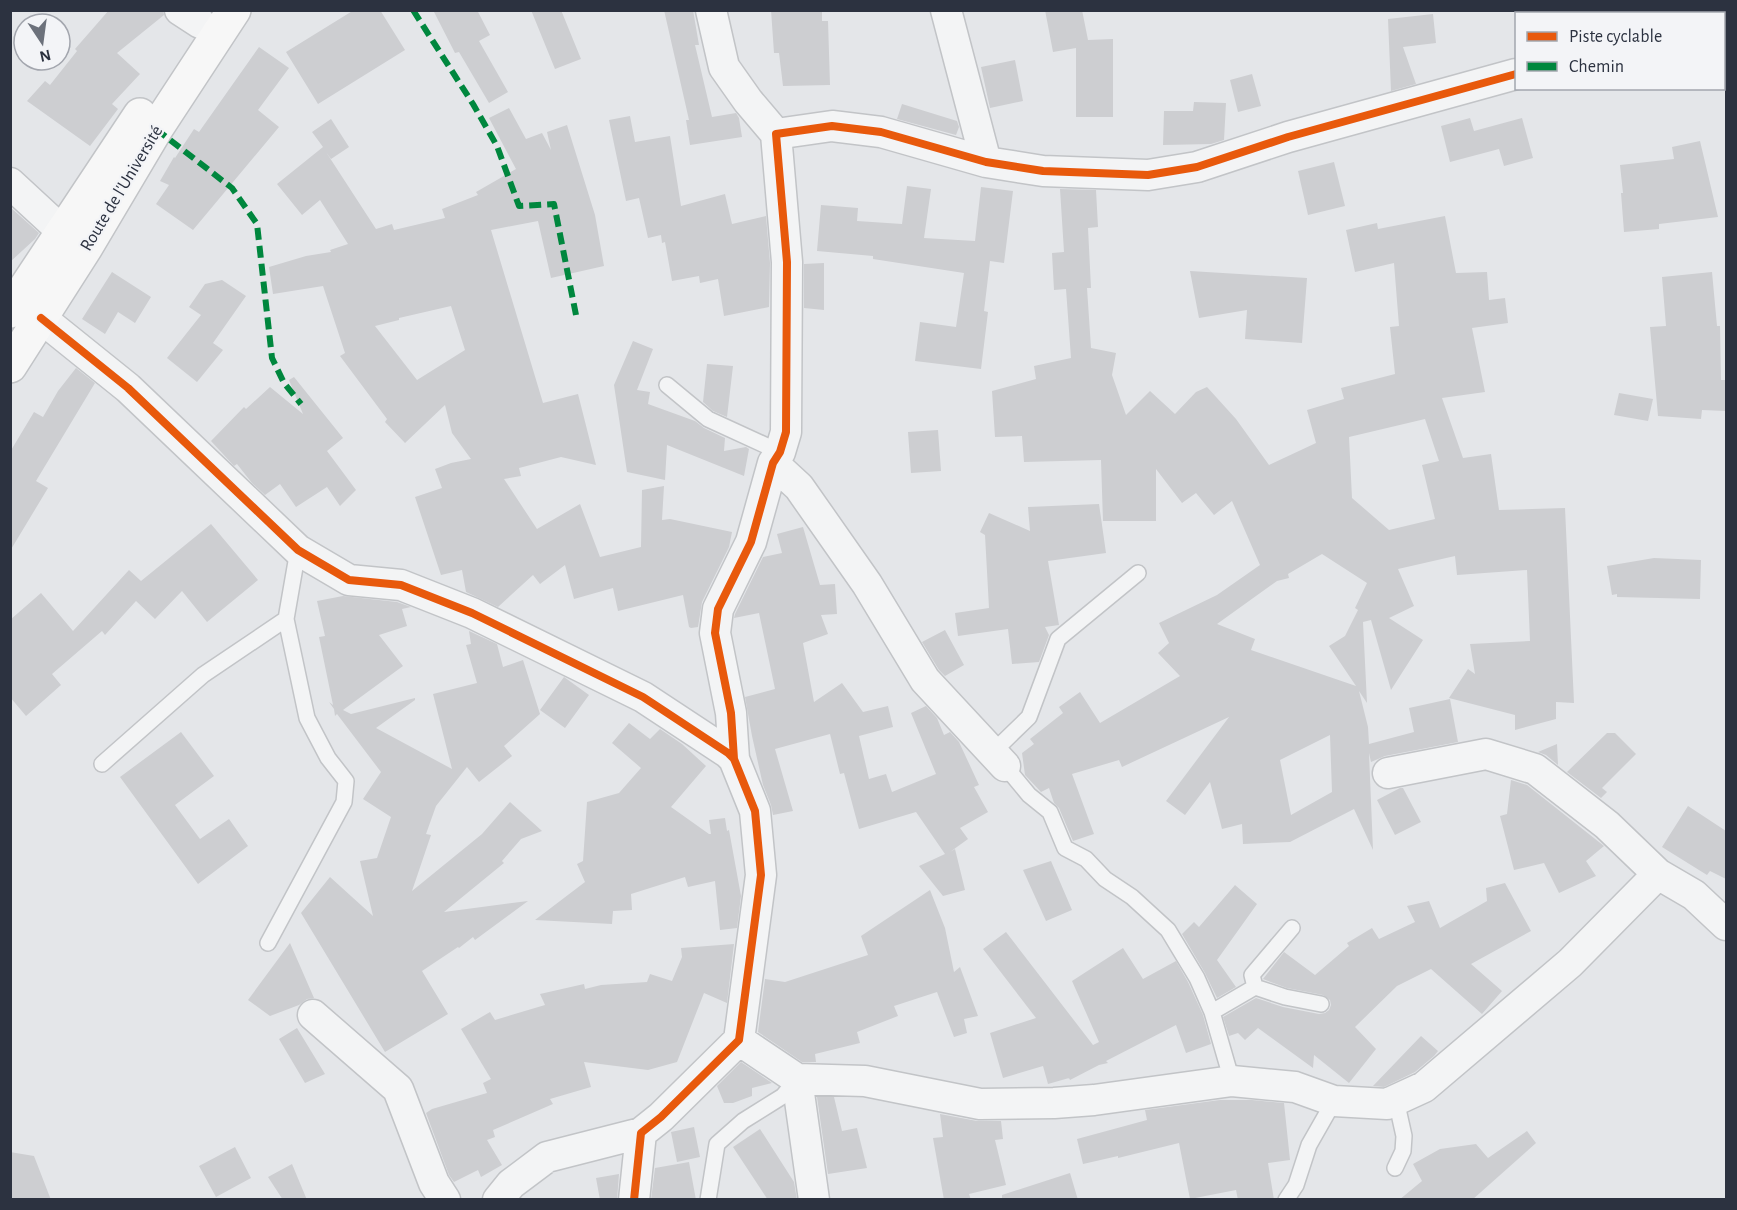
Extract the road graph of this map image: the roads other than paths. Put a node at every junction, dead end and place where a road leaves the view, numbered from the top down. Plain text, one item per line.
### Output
1 (234, 10) edge
2 (711, 10) edge
3 (946, 10) edge
4 (196, 15) edge
5 (1515, 74) edge
6 (776, 134) junction
7 (986, 162) junction
8 (10, 183) edge
9 (63, 232) junction
10 (26, 314) edge
11 (10, 366) edge
12 (667, 385) dead end
13 (776, 458) junction
14 (298, 550) junction
15 (1138, 573) dead end
16 (286, 619) junction
17 (734, 759) junction
18 (999, 759) junction
19 (102, 764) dead end
20 (1388, 773) dead end
21 (1658, 874) junction
22 (1726, 925) edge
23 (1292, 928) dead end
24 (268, 943) dead end
25 (1255, 987) junction
26 (1321, 1004) dead end
27 (1212, 1012) junction
28 (313, 1015) dead end
29 (739, 1040) junction
30 (797, 1079) junction
31 (1232, 1082) junction
32 (1396, 1100) junction
33 (1334, 1101) junction
34 (641, 1133) junction
35 (1395, 1168) dead end
36 (445, 1200) edge
37 (498, 1200) edge
38 (634, 1200) edge
39 (708, 1200) edge
40 (814, 1200) edge
41 (1286, 1200) edge

1 - 10 main road, Route de l'Université
2 - 6 street
3 - 7 street
4 - 9 main road, Route de l'Université
5 - 7 street
6 - 7 street
6 - 13 street
8 - 9 street
9 - 10 main road, Route de l'Université
10 - 11 main road, Route de l'Université
10 - 14 street
12 - 13 lane
13 - 17 street
13 - 18 street
14 - 16 lane
14 - 17 street
15 - 18 lane
16 - 19 lane
16 - 24 lane
17 - 29 street
18 - 27 lane
20 - 21 street
21 - 22 street
21 - 32 street
23 - 25 lane
25 - 26 lane
25 - 27 lane
27 - 31 lane
28 - 36 street
29 - 30 street
29 - 34 street
30 - 31 street
30 - 39 lane
30 - 40 street
31 - 33 street
32 - 33 street
32 - 35 lane
33 - 41 lane
34 - 37 street
34 - 38 street

